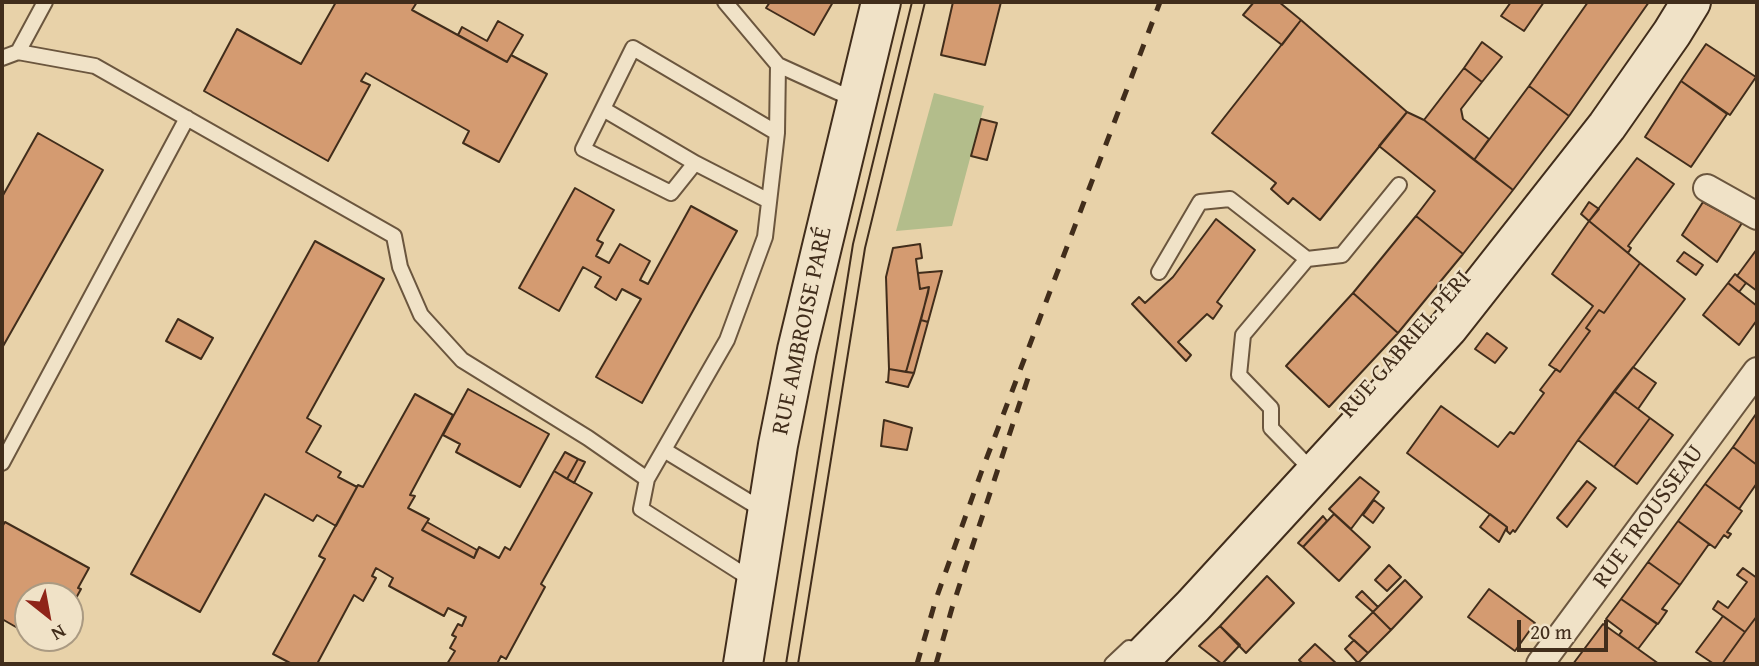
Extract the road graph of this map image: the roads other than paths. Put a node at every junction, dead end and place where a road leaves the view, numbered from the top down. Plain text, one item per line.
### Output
1 (45, 2) edge
2 (725, 2) edge
3 (881, 2) edge
4 (1691, 2) edge
5 (18, 52) junction
6 (2, 58) edge
7 (778, 65) junction
8 (857, 100) junction
9 (603, 109) junction
10 (187, 118) junction
11 (777, 133) junction
12 (695, 163) junction
13 (1399, 185) dead end
14 (1707, 188) dead end
15 (769, 201) junction
16 (1757, 216) edge
17 (1307, 259) junction
18 (1158, 272) dead end
19 (1757, 370) edge
20 (664, 450) junction
21 (1303, 460) dead end
22 (2, 463) edge
23 (647, 479) junction
24 (767, 513) junction
25 (757, 582) junction
26 (1137, 652) edge
27 (743, 664) edge
28 (1112, 664) edge
29 (1540, 664) edge

1 - 5 lane
2 - 7 lane
3 - 8 main road, RUE AMBROISE PARÉ
4 - 26 main road, RUE GABRIEL PÉRI
5 - 6 lane
5 - 10 lane
7 - 8 lane
7 - 11 lane
8 - 24 main road, RUE AMBROISE PARÉ
9 - 11 lane
9 - 12 lane
9 - 12 lane
10 - 22 lane
10 - 23 lane
11 - 15 lane
12 - 15 lane
13 - 17 lane
14 - 16 street
15 - 20 lane
17 - 18 lane
17 - 21 lane
19 - 29 street, RUE TROUSSEAU
20 - 23 lane
20 - 24 lane
23 - 25 lane
24 - 25 main road, RUE AMBROISE PARÉ
25 - 27 main road, RUE AMBROISE PARÉ
26 - 28 lane, RUE GABRIEL PÉRI

